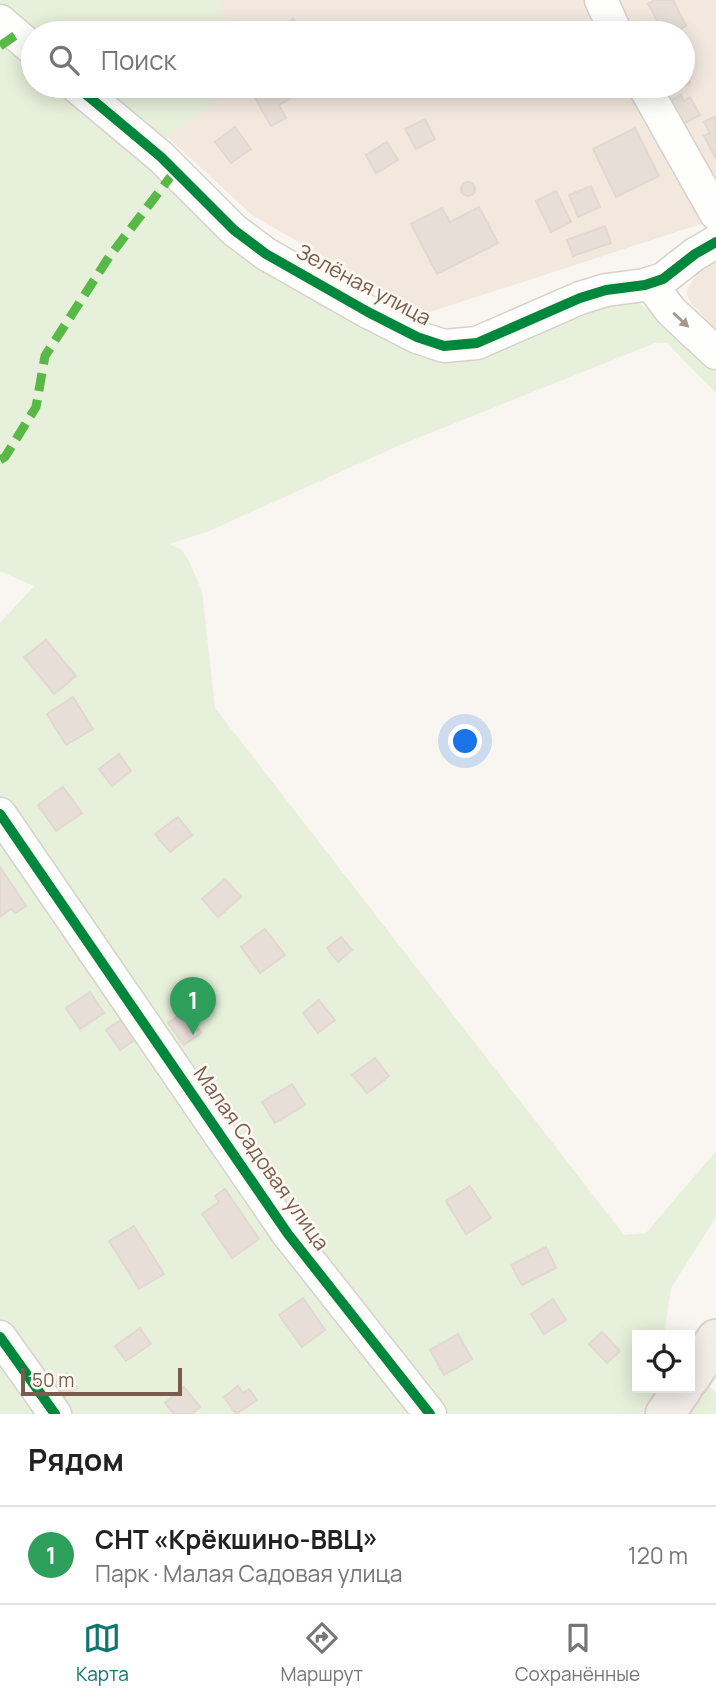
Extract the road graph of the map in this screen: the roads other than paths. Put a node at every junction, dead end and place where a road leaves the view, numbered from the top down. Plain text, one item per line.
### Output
1 (601, 0) edge
2 (0, 21) edge
3 (611, 21) edge
4 (21, 39) edge
5 (90, 98) edge
6 (651, 98) edge
7 (716, 215) edge
8 (716, 242) edge
9 (650, 283) junction
10 (716, 353) edge
11 (0, 814) edge
12 (0, 1337) edge
13 (680, 1393) edge
14 (55, 1414) edge
15 (430, 1414) edge
16 (665, 1414) edge

1 - 3 street
2 - 4 street
5 - 9 street, Зелёная улица
6 - 7 street
8 - 9 street, Зелёная улица
9 -> 10 street
11 - 15 street, Малая Садовая улица
12 - 14 street
13 - 16 main road

